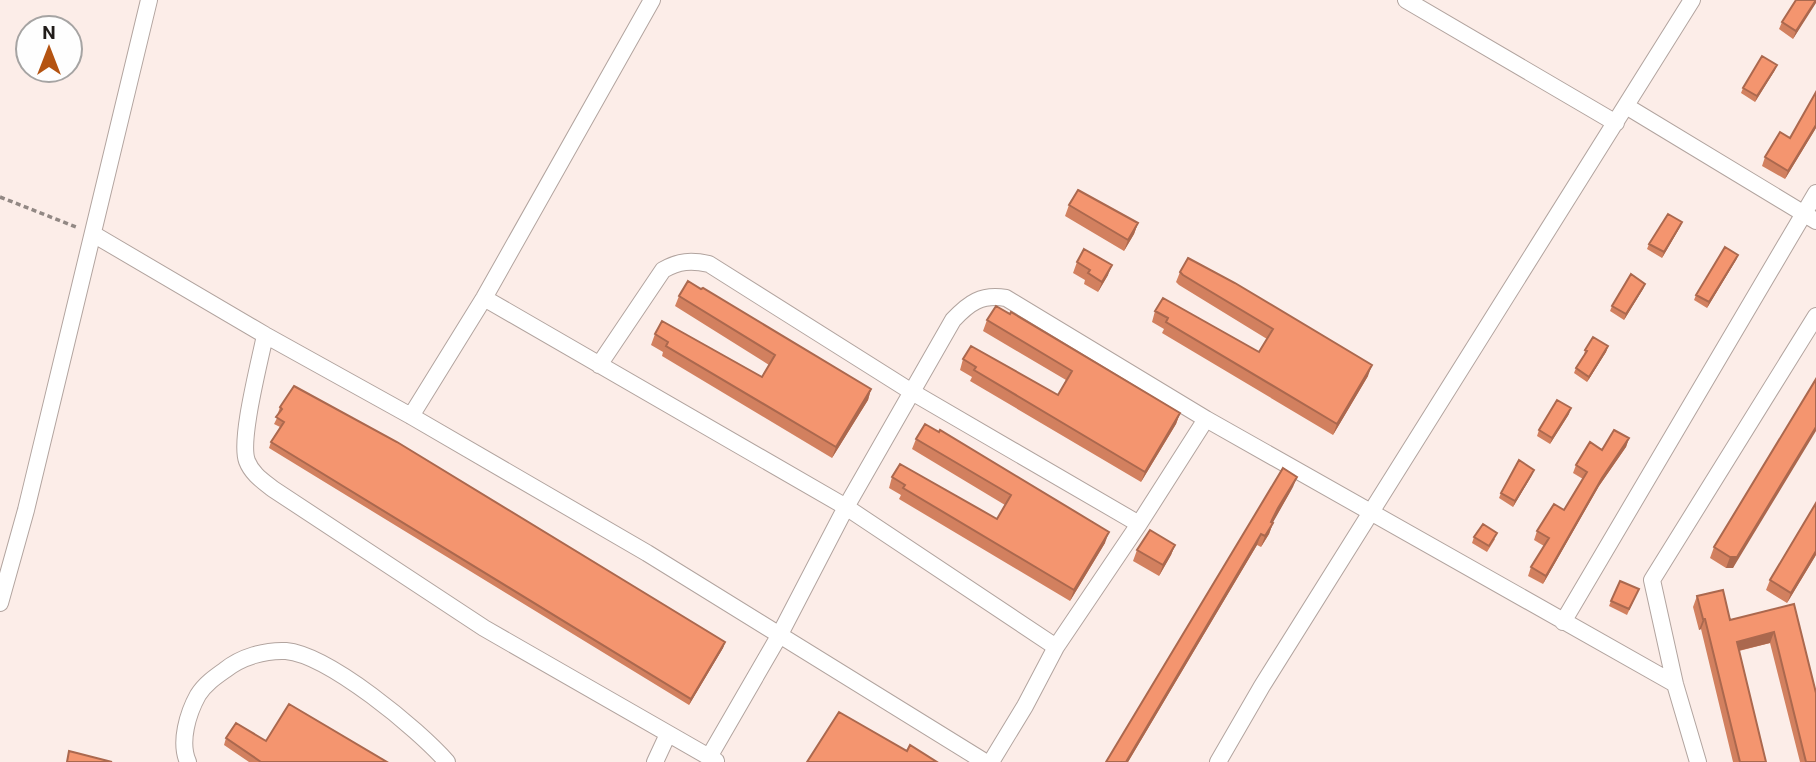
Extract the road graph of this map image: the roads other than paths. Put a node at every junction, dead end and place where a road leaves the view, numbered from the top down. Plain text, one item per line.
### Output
1 (149, 0) edge
2 (652, 0) edge
3 (1406, 0) edge
4 (1692, 0) edge
5 (1626, 106) junction
6 (1616, 123) junction
7 (1816, 193) edge
8 (1810, 217) edge
9 (93, 234) junction
10 (484, 298) junction
11 (1816, 316) edge
12 (265, 335) junction
13 (600, 365) junction
14 (912, 392) junction
15 (411, 416) junction
16 (1206, 419) junction
17 (846, 508) junction
18 (1372, 513) junction
19 (1139, 524) junction
20 (0, 603) edge
21 (1563, 622) junction
22 (779, 636) junction
23 (1056, 647) junction
24 (1675, 684) junction
25 (668, 734) junction
26 (714, 759) edge
27 (188, 762) edge
28 (447, 762) edge
29 (655, 762) edge
30 (985, 762) edge
31 (991, 762) edge
32 (1218, 762) edge
33 (1698, 762) edge

1 - 9 street
2 - 10 street
3 - 6 street
4 - 5 street
5 - 6 street
5 - 8 street
6 - 18 street
7 - 8 street
8 - 21 street
9 - 12 street
9 - 20 street
10 - 13 street
10 - 15 street
11 - 24 street
12 - 15 street
12 - 25 street
13 - 14 street
13 - 17 street
14 - 16 street
14 - 17 street
14 - 19 street
15 - 22 street
16 - 18 street
16 - 19 street
17 - 22 street
17 - 23 street
18 - 21 street
18 - 32 street
19 - 23 street
21 - 24 street
22 - 26 street
22 - 30 street
23 - 31 street
24 - 33 street
25 - 26 street
25 - 29 street
27 - 28 street

